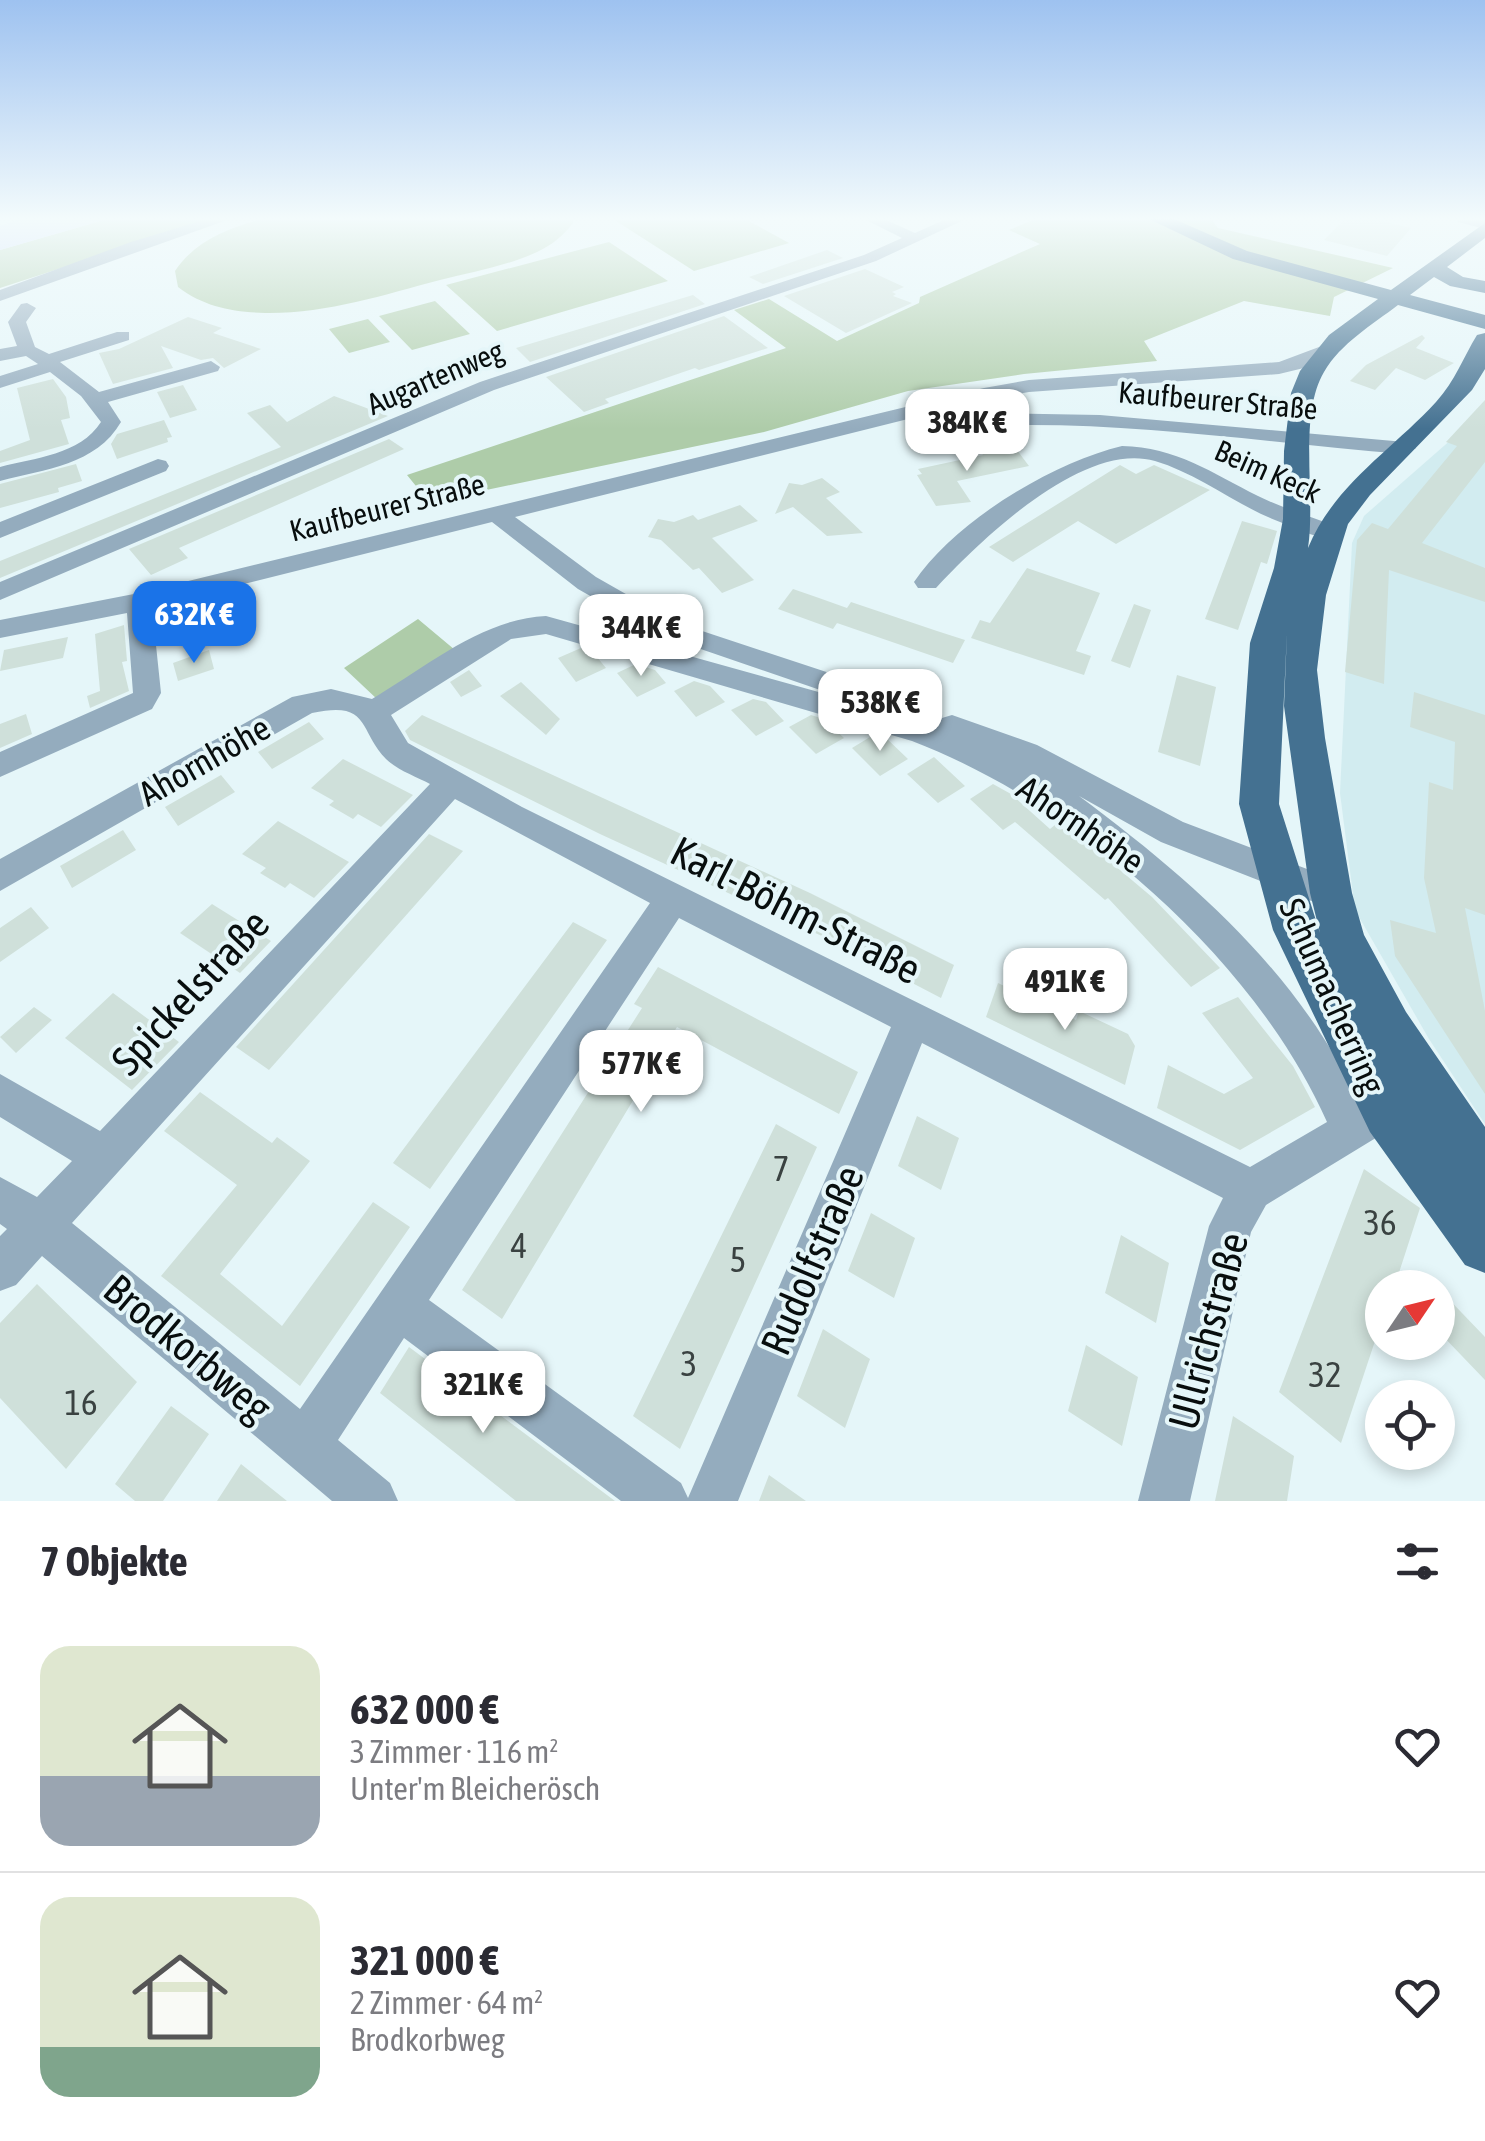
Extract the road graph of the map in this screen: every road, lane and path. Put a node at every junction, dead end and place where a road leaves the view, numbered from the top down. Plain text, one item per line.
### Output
1 (771, 289) edge
2 (1346, 289) edge
3 (1379, 289) edge
4 (1408, 289) edge
5 (1400, 295) junction
6 (27, 308) dead end
7 (1485, 310) edge
8 (1485, 322) edge
9 (1358, 323) junction
10 (123, 336) dead end
11 (1484, 348) edge
12 (1327, 350) junction
13 (0, 354) edge
14 (41, 359) junction
15 (211, 368) dead end
16 (0, 382) edge
17 (95, 399) junction
18 (1298, 440) junction
19 (788, 442) junction
20 (1405, 448) junction
21 (158, 466) dead end
22 (0, 474) edge
23 (496, 514) junction
24 (1314, 526) junction
25 (0, 531) edge
26 (927, 582) dead end
27 (0, 592) edge
28 (139, 602) junction
29 (0, 630) edge
30 (374, 712) junction
31 (0, 765) edge
32 (451, 782) junction
33 (1280, 874) junction
34 (0, 876) edge
35 (1332, 894) junction
36 (673, 898) junction
37 (913, 1020) junction
38 (0, 1094) edge
39 (1436, 1099) junction
40 (1370, 1122) junction
41 (102, 1155) junction
42 (1485, 1171) edge
43 (1252, 1190) junction
44 (0, 1198) edge
45 (41, 1226) junction
46 (1485, 1245) edge
47 (0, 1269) edge
48 (399, 1306) junction
49 (305, 1446) junction
50 (372, 1501) edge
51 (663, 1501) edge
52 (712, 1501) edge
53 (1164, 1501) edge

1 - 27 street, Augartenweg
2 - 9 main road
3 - 5 main road
4 - 5 main road, Schumacherring
5 - 7 main road
5 - 8 main road
5 - 9 main road, Schumacherring
6 - 14 street
9 - 11 main road
9 - 12 main road, Schumacherring
10 - 14 street
11 - 20 main road, Schumacherring
12 - 18 main road, Schumacherring
12 - 19 street, Kaufbeurer Straße
13 - 14 street
14 - 16 street
14 - 17 street
15 - 17 street
17 - 22 street
18 - 19 street, Kaufbeurer Straße
18 - 20 street, Kaufbeurer Straße
18 - 24 main road, Schumacherring
19 - 23 street, Kaufbeurer Straße
20 - 24 main road, Schumacherring
21 - 25 street
23 - 28 street, Kaufbeurer Straße
23 - 33 street
24 - 26 street, Beim Keck
24 - 33 main road, Schumacherring
24 - 35 main road, Schumacherring
28 - 29 street, Kaufbeurer Straße
28 - 31 street
30 - 32 street, Karl-Böhm-Straße
30 - 34 street, Ahornhöhe
30 - 40 street, Ahornhöhe
32 - 36 street, Karl-Böhm-Straße
32 - 41 street, Spickelstraße
33 - 35 street
33 - 40 main road, Schumacherring
35 - 39 main road, Schumacherring
36 - 37 street, Karl-Böhm-Straße
36 - 48 street
37 - 43 street, Karl-Böhm-Straße
37 - 52 street, Rudolfstraße
38 - 41 street
39 - 40 street, Ullrichstraße
39 - 42 main road, Schumacherring
40 - 43 street, Ullrichstraße
40 - 46 main road, Schumacherring
41 - 45 street, Spickelstraße
43 - 53 street, Ullrichstraße
44 - 45 street, Brodkorbweg
45 - 47 street, Spickelstraße
45 - 49 street, Brodkorbweg
48 - 49 street
48 - 51 street
49 - 50 street, Brodkorbweg

